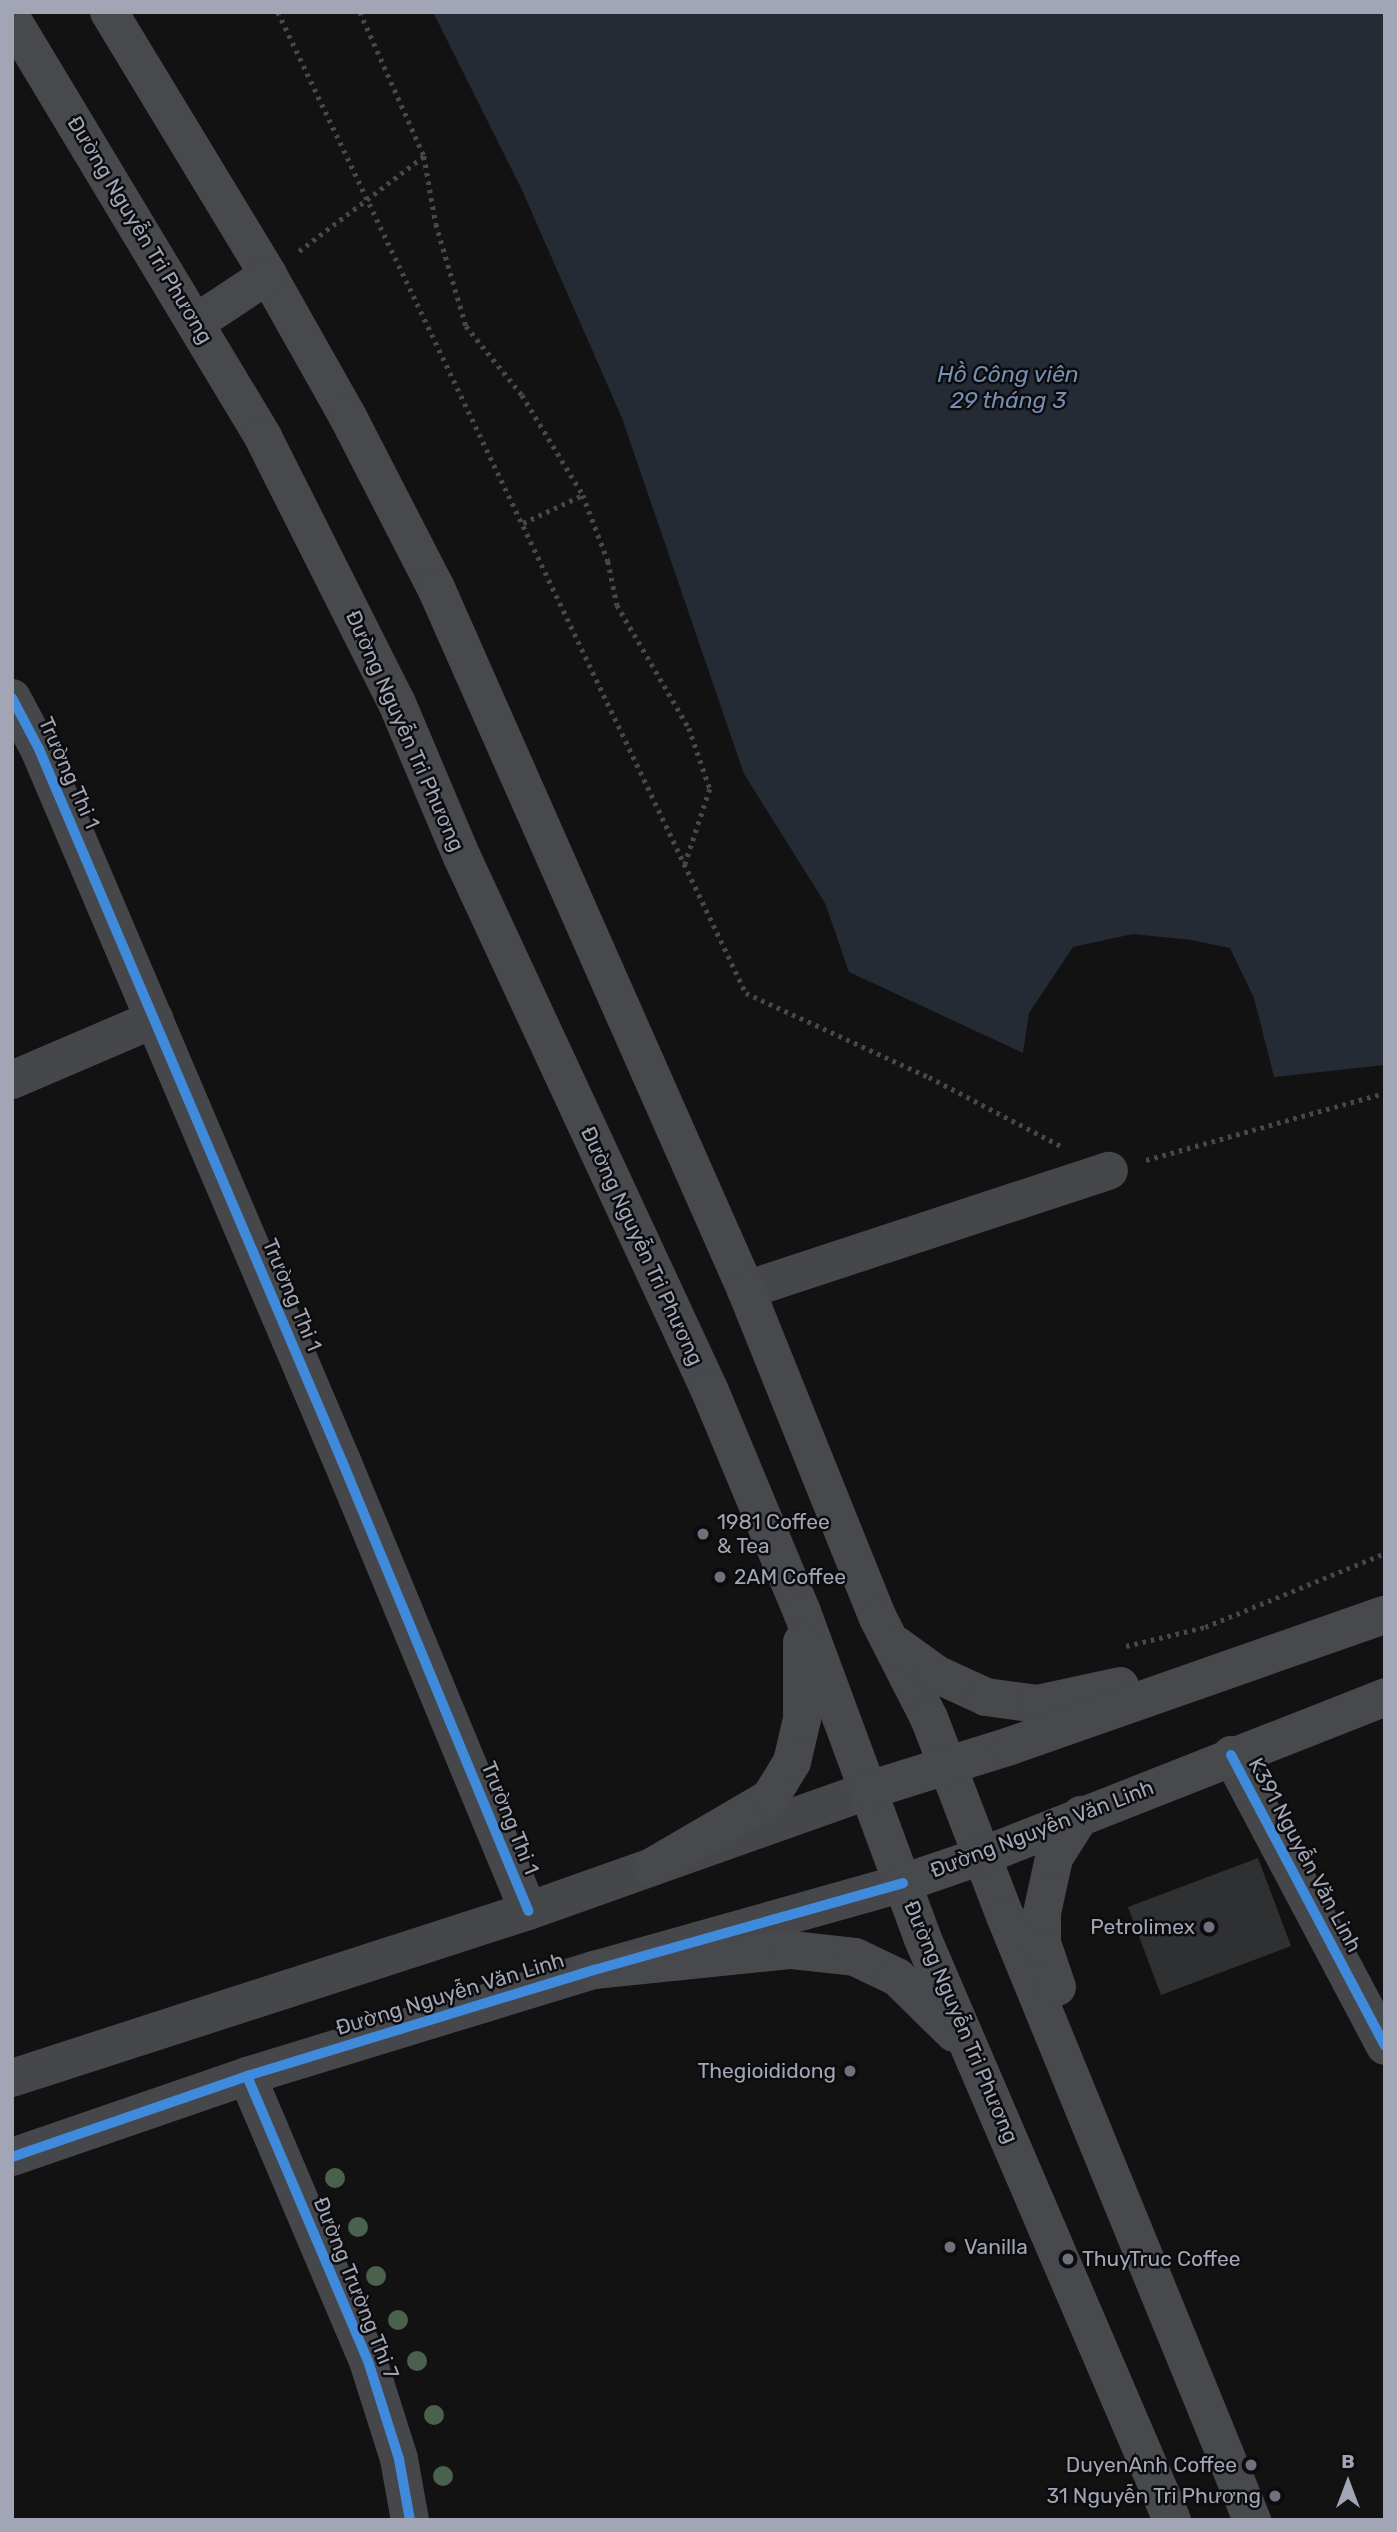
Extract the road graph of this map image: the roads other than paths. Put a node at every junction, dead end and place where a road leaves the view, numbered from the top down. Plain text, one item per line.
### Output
1 (109, 12) edge
2 (12, 19) edge
3 (268, 275) junction
4 (197, 322) junction
5 (12, 698) edge
6 (26, 755) edge
7 (154, 1018) junction
8 (12, 1080) edge
9 (1109, 1171) road end
10 (746, 1290) junction
11 (802, 1612) junction
12 (1385, 1615) edge
13 (890, 1641) junction
14 (1233, 1669) junction
15 (1385, 1696) edge
16 (1231, 1755) junction
17 (947, 1762) junction
18 (869, 1790) junction
19 (1081, 1815) junction
20 (982, 1856) junction
21 (652, 1867) junction
22 (903, 1883) junction
23 (528, 1911) junction
24 (594, 1970) junction
25 (1385, 2046) edge
26 (974, 2056) junction
27 (1066, 2057) junction
28 (247, 2077) junction
29 (12, 2078) edge
30 (12, 2157) edge
31 (410, 2520) edge
32 (1172, 2520) edge
33 (1252, 2520) edge

1 - 3 main road
2 - 4 main road, Đường Nguyễn Tri Phương
3 - 4 main road
3 - 10 main road
4 - 11 main road, Đường Nguyễn Tri Phương
5 - 6 street, Trường Thi 1
6 - 7 street, Trường Thi 1
7 - 8 street
7 - 23 street, Trường Thi 1
9 - 10 street
10 - 13 main road
11 - 18 main road, Đường Nguyễn Tri Phương
11 - 21 main road
12 - 14 main road
13 - 14 main road
13 - 17 main road
14 - 17 main road
15 - 16 main road, Đường Nguyễn Văn Linh
16 - 19 main road, Đường Nguyễn Văn Linh
16 - 25 street, K391 Nguyễn Văn Linh
17 - 18 main road
17 - 20 main road
18 - 21 street
18 - 22 main road, Đường Nguyễn Tri Phương
19 - 20 main road, Đường Nguyễn Văn Linh
19 - 27 main road
20 - 22 main road, Đường Nguyễn Văn Linh
20 - 27 main road
21 - 23 street
22 - 24 street, Đường Nguyễn Văn Linh
22 - 26 main road, Đường Nguyễn Tri Phương
23 - 29 street
24 - 26 main road
24 - 28 street, Đường Nguyễn Văn Linh
26 - 32 main road, Đường Nguyễn Tri Phương
27 - 33 main road
28 - 30 street, Đường Nguyễn Văn Linh
28 - 31 street, Đường Trường Thi 7

